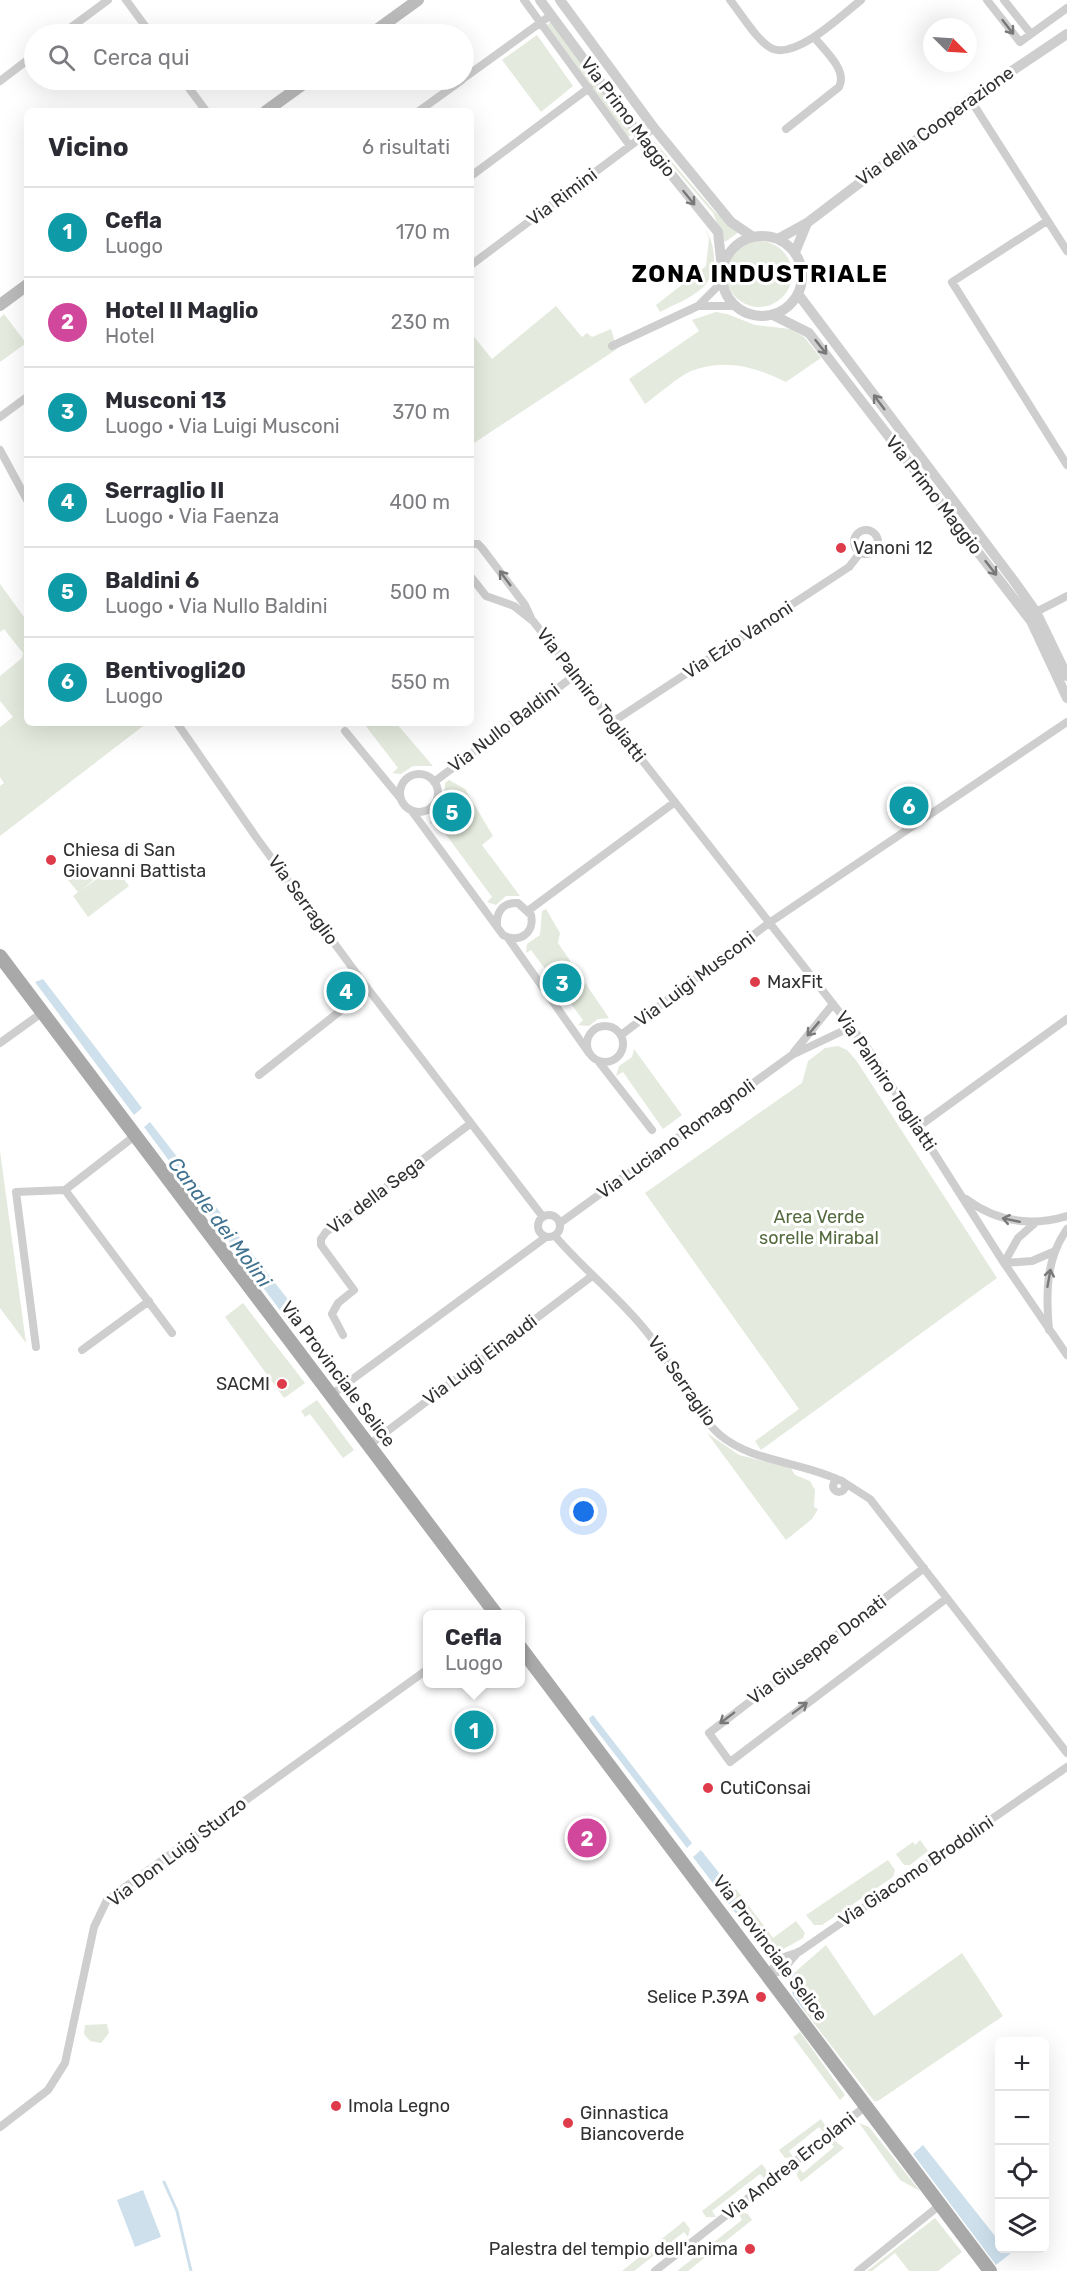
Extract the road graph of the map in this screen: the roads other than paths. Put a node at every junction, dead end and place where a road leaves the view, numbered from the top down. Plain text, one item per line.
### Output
1 (108, 0) edge
2 (126, 0) edge
3 (418, 0) edge
4 (524, 0) edge
5 (540, 0) edge
6 (561, 0) edge
7 (730, 0) edge
8 (861, 0) edge
9 (987, 0) edge
10 (1004, 0) edge
11 (1067, 8) edge
12 (551, 15) junction
13 (541, 21) junction
14 (76, 24) edge
15 (144, 24) edge
16 (385, 24) edge
17 (1031, 34) junction
18 (1067, 34) edge
19 (814, 37) junction
20 (24, 63) edge
21 (474, 71) edge
22 (0, 81) edge
23 (589, 88) junction
24 (190, 90) edge
25 (295, 90) edge
26 (448, 90) edge
27 (970, 99) junction
28 (204, 108) edge
29 (270, 108) edge
30 (423, 108) edge
31 (654, 128) junction
32 (786, 129) dead end
33 (640, 137) junction
34 (630, 146) junction
35 (474, 174) edge
36 (1047, 221) junction
37 (807, 223) junction
38 (753, 237) junction
39 (778, 239) junction
40 (1067, 251) edge
41 (795, 252) junction
42 (474, 263) edge
43 (722, 268) junction
44 (722, 282) junction
45 (24, 287) edge
46 (798, 294) junction
47 (0, 305) edge
48 (698, 306) junction
49 (735, 306) junction
50 (773, 315) junction
51 (612, 346) dead end
52 (24, 400) edge
53 (0, 417) edge
54 (0, 450) edge
55 (1067, 465) edge
56 (24, 486) edge
57 (474, 544) edge
58 (860, 553) dead end
59 (474, 581) edge
60 (1067, 596) edge
61 (1036, 612) junction
62 (533, 621) junction
63 (575, 675) junction
64 (1067, 676) edge
65 (1067, 698) edge
66 (1067, 722) edge
67 (611, 723) junction
68 (179, 726) edge
69 (345, 731) dead end
70 (434, 782) junction
71 (401, 800) junction
72 (675, 802) junction
73 (411, 810) junction
74 (529, 910) junction
75 (769, 923) junction
76 (497, 925) junction
77 (508, 938) junction
78 (0, 956) edge
79 (368, 989) junction
80 (833, 1004) junction
81 (43, 1012) junction
82 (1067, 1018) edge
83 (851, 1027) junction
84 (621, 1035) junction
85 (0, 1043) edge
86 (589, 1053) junction
87 (792, 1054) junction
88 (599, 1062) junction
89 (260, 1075) dead end
90 (470, 1124) junction
91 (918, 1127) junction
92 (652, 1130) dead end
93 (136, 1136) junction
94 (64, 1190) junction
95 (961, 1195) junction
96 (1067, 1216) edge
97 (543, 1217) junction
98 (560, 1223) junction
99 (1035, 1223) junction
100 (1067, 1229) edge
101 (550, 1236) junction
102 (1053, 1252) junction
103 (1004, 1263) junction
104 (592, 1275) junction
105 (149, 1301) junction
106 (1049, 1331) junction
107 (172, 1333) dead end
108 (343, 1335) dead end
109 (36, 1347) dead end
110 (82, 1350) dead end
111 (1067, 1355) edge
112 (331, 1395) junction
113 (369, 1445) junction
114 (924, 1568) junction
115 (947, 1598) junction
116 (493, 1610) edge
117 (525, 1654) edge
118 (423, 1673) edge
119 (1067, 1753) edge
120 (1066, 1771) edge
121 (799, 1952) junction
122 (767, 1969) junction
123 (782, 1971) junction
124 (778, 1988) junction
125 (866, 2106) junction
126 (0, 2127) edge
127 (940, 2205) junction
128 (655, 2271) edge
129 (858, 2271) edge
130 (990, 2271) edge

1 - 14 street
2 - 15 street
3 - 16 main road
4 - 13 street, Via Primo Maggio
5 - 12 street, Via Primo Maggio
6 - 31 street, Via Primo Maggio
7 - 19 street
8 - 19 street
9 -> 17 street
10 - 17 street
11 - 17 street
12 - 13 street
12 - 33 street, Via Primo Maggio
13 - 21 street
13 - 23 street, Via Primo Maggio
18 - 27 street, Via della Cooperazione
19 - 32 street
20 - 22 street
23 - 34 street, Via Primo Maggio
23 - 35 street
24 - 28 street
25 - 29 main road
26 - 30 street
27 - 36 street
27 - 37 street, Via della Cooperazione
31 - 33 street, Via Rimini
31 - 38 street, Via Primo Maggio
33 - 34 street, Via Rimini
33 -> 43 street, Via Primo Maggio
34 - 42 street, Via Rimini
36 - 40 street
36 - 55 street
37 - 39 street, Via della Cooperazione
37 - 41 street
38 - 39 street
38 - 43 street
39 - 41 street
41 - 46 street
43 - 44 street, Via Primo Maggio
44 - 48 street
44 - 49 street, Via Primo Maggio
45 - 47 main road
46 - 50 street
61 -> 46 street, Via Primo Maggio
48 - 49 street
48 - 51 street
49 - 50 street, Via Primo Maggio
50 -> 65 street, Via Primo Maggio
52 - 53 street
54 - 56 street
62 -> 57 street, Via Palmiro Togliatti
58 - 67 street, Via Ezio Vanoni
59 - 62 street, Via Palmiro Togliatti
60 - 61 street
61 - 64 street, Via Primo Maggio
62 - 63 street, Via Palmiro Togliatti
63 - 67 street, Via Palmiro Togliatti
63 - 70 street, Via Nullo Baldini
66 - 75 street, Via Luigi Musconi
67 - 72 street, Via Palmiro Togliatti
68 - 79 street, Via Serraglio
69 - 71 street
70 - 71 street, Via Nullo Baldini
70 - 73 street, Via Nullo Baldini
71 - 73 street
72 - 74 street
72 - 75 street, Via Palmiro Togliatti
73 - 76 street
74 - 76 street
74 - 77 street
75 - 80 street, Via Palmiro Togliatti
75 - 84 street, Via Luigi Musconi
76 - 77 street
77 - 86 street
78 - 81 main road, Via Provinciale Selice
79 - 89 street
79 - 90 street, Via Serraglio
80 - 83 street, Via Palmiro Togliatti
80 -> 87 street, Via Luciano Romagnoli
81 - 85 street
81 - 93 main road, Via Provinciale Selice
82 - 91 street
83 - 87 street, Via Luciano Romagnoli
83 - 91 street, Via Palmiro Togliatti
84 - 86 street, Via Luigi Musconi
84 - 88 street, Via Luigi Musconi
86 - 88 street
87 - 98 street, Via Luciano Romagnoli
88 - 92 street
90 - 97 street, Via Serraglio
90 - 108 street, Via della Sega
91 - 95 street, Via Palmiro Togliatti
93 - 94 street
93 - 112 main road, Via Provinciale Selice
94 - 105 street
94 - 109 street
99 -> 95 street
95 - 103 street, Via Palmiro Togliatti
96 - 99 street
97 - 98 street
97 - 101 street, Via Serraglio
98 - 101 street
99 - 103 street
100 - 102 street
101 - 104 street, Via Serraglio
101 - 112 street
102 - 103 street
106 -> 102 street
103 - 106 street, Via Palmiro Togliatti
104 - 113 street, Via Luigi Einaudi
104 - 114 street, Via Serraglio
105 - 107 street
105 - 110 street
106 - 111 street, Via Palmiro Togliatti
112 - 113 main road, Via Provinciale Selice
113 - 116 main road, Via Provinciale Selice
114 - 115 street
114 -> 115 street, Via Giuseppe Donati
115 - 119 street
117 - 122 main road, Via Provinciale Selice
118 - 126 street, Via Don Luigi Sturzo
120 - 121 street, Via Giacomo Brodolini
121 - 122 street, Via Giacomo Brodolini
121 - 123 street
122 - 123 street
122 - 124 main road, Via Provinciale Selice
123 - 124 street
124 - 125 main road, Via Provinciale Selice
125 - 127 main road, Via Provinciale Selice
125 - 128 street, Via Andrea Ercolani
127 - 129 street
127 - 130 main road, Via Provinciale Selice

